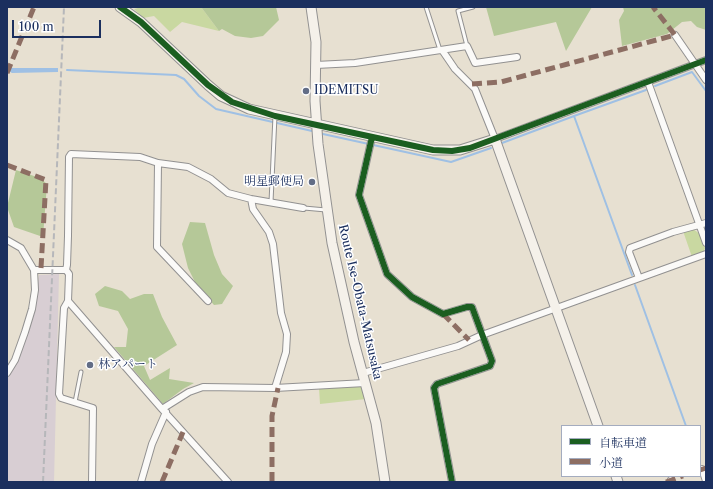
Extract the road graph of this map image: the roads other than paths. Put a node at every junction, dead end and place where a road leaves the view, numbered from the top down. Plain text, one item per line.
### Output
1 (120, 7) edge
2 (311, 7) edge
3 (426, 7) edge
4 (473, 7) edge
5 (675, 34) dead end
6 (467, 46) junction
7 (441, 50) junction
8 (517, 57) dead end
9 (706, 60) edge
10 (316, 65) junction
11 (695, 65) junction
12 (706, 80) edge
13 (648, 82) junction
14 (275, 120) junction
15 (316, 124) junction
16 (371, 138) junction
17 (495, 139) junction
18 (158, 163) junction
19 (251, 200) junction
20 (271, 202) junction
21 (303, 208) joint
22 (328, 210) junction
23 (703, 224) edge
24 (7, 240) edge
25 (706, 243) edge
26 (706, 254) edge
27 (34, 270) junction
28 (66, 270) junction
29 (639, 278) junction
30 (208, 300) dead end
31 (68, 302) junction
32 (556, 309) junction
33 (482, 335) junction
34 (81, 372) dead end
35 (7, 373) edge
36 (364, 378) junction
37 (275, 388) junction
38 (75, 402) junction
39 (164, 411) junction
40 (598, 425) edge
41 (702, 469) dead end
42 (92, 482) edge
43 (141, 482) edge
44 (228, 482) edge
45 (385, 482) edge
46 (452, 482) edge
47 (706, 482) edge

1 - 14 street
2 - 10 street, Route Ise-Obata-Matsusaka
3 - 7 lane
4 - 6 lane
5 - 11 street
6 - 7 street
6 - 8 street
7 - 10 street
7 - 17 street
9 - 11 street
10 - 15 street, Route Ise-Obata-Matsusaka
11 - 12 street
11 - 13 street
13 - 17 street
13 - 23 street
14 - 15 street
14 - 20 lane
15 - 16 street
15 - 22 street, Route Ise-Obata-Matsusaka
16 - 17 street
16 - 33 street
17 - 32 street
18 - 19 street
18 - 28 street
18 - 30 street
19 - 20 street
19 - 37 street
20 - 21 street
21 - 22 lane
22 - 36 street, Route Ise-Obata-Matsusaka
23 - 25 street
23 - 29 street
24 - 27 street
26 - 29 street
27 - 28 street
27 - 35 street
28 - 31 street
29 - 32 street
31 - 38 street
31 - 39 street
32 - 33 street
32 - 40 street
33 - 36 street
33 - 46 street
34 - 38 lane
36 - 37 street
36 - 45 street, Route Ise-Obata-Matsusaka
37 - 39 street
38 - 42 street
39 - 43 street
39 - 44 street
41 - 47 street

